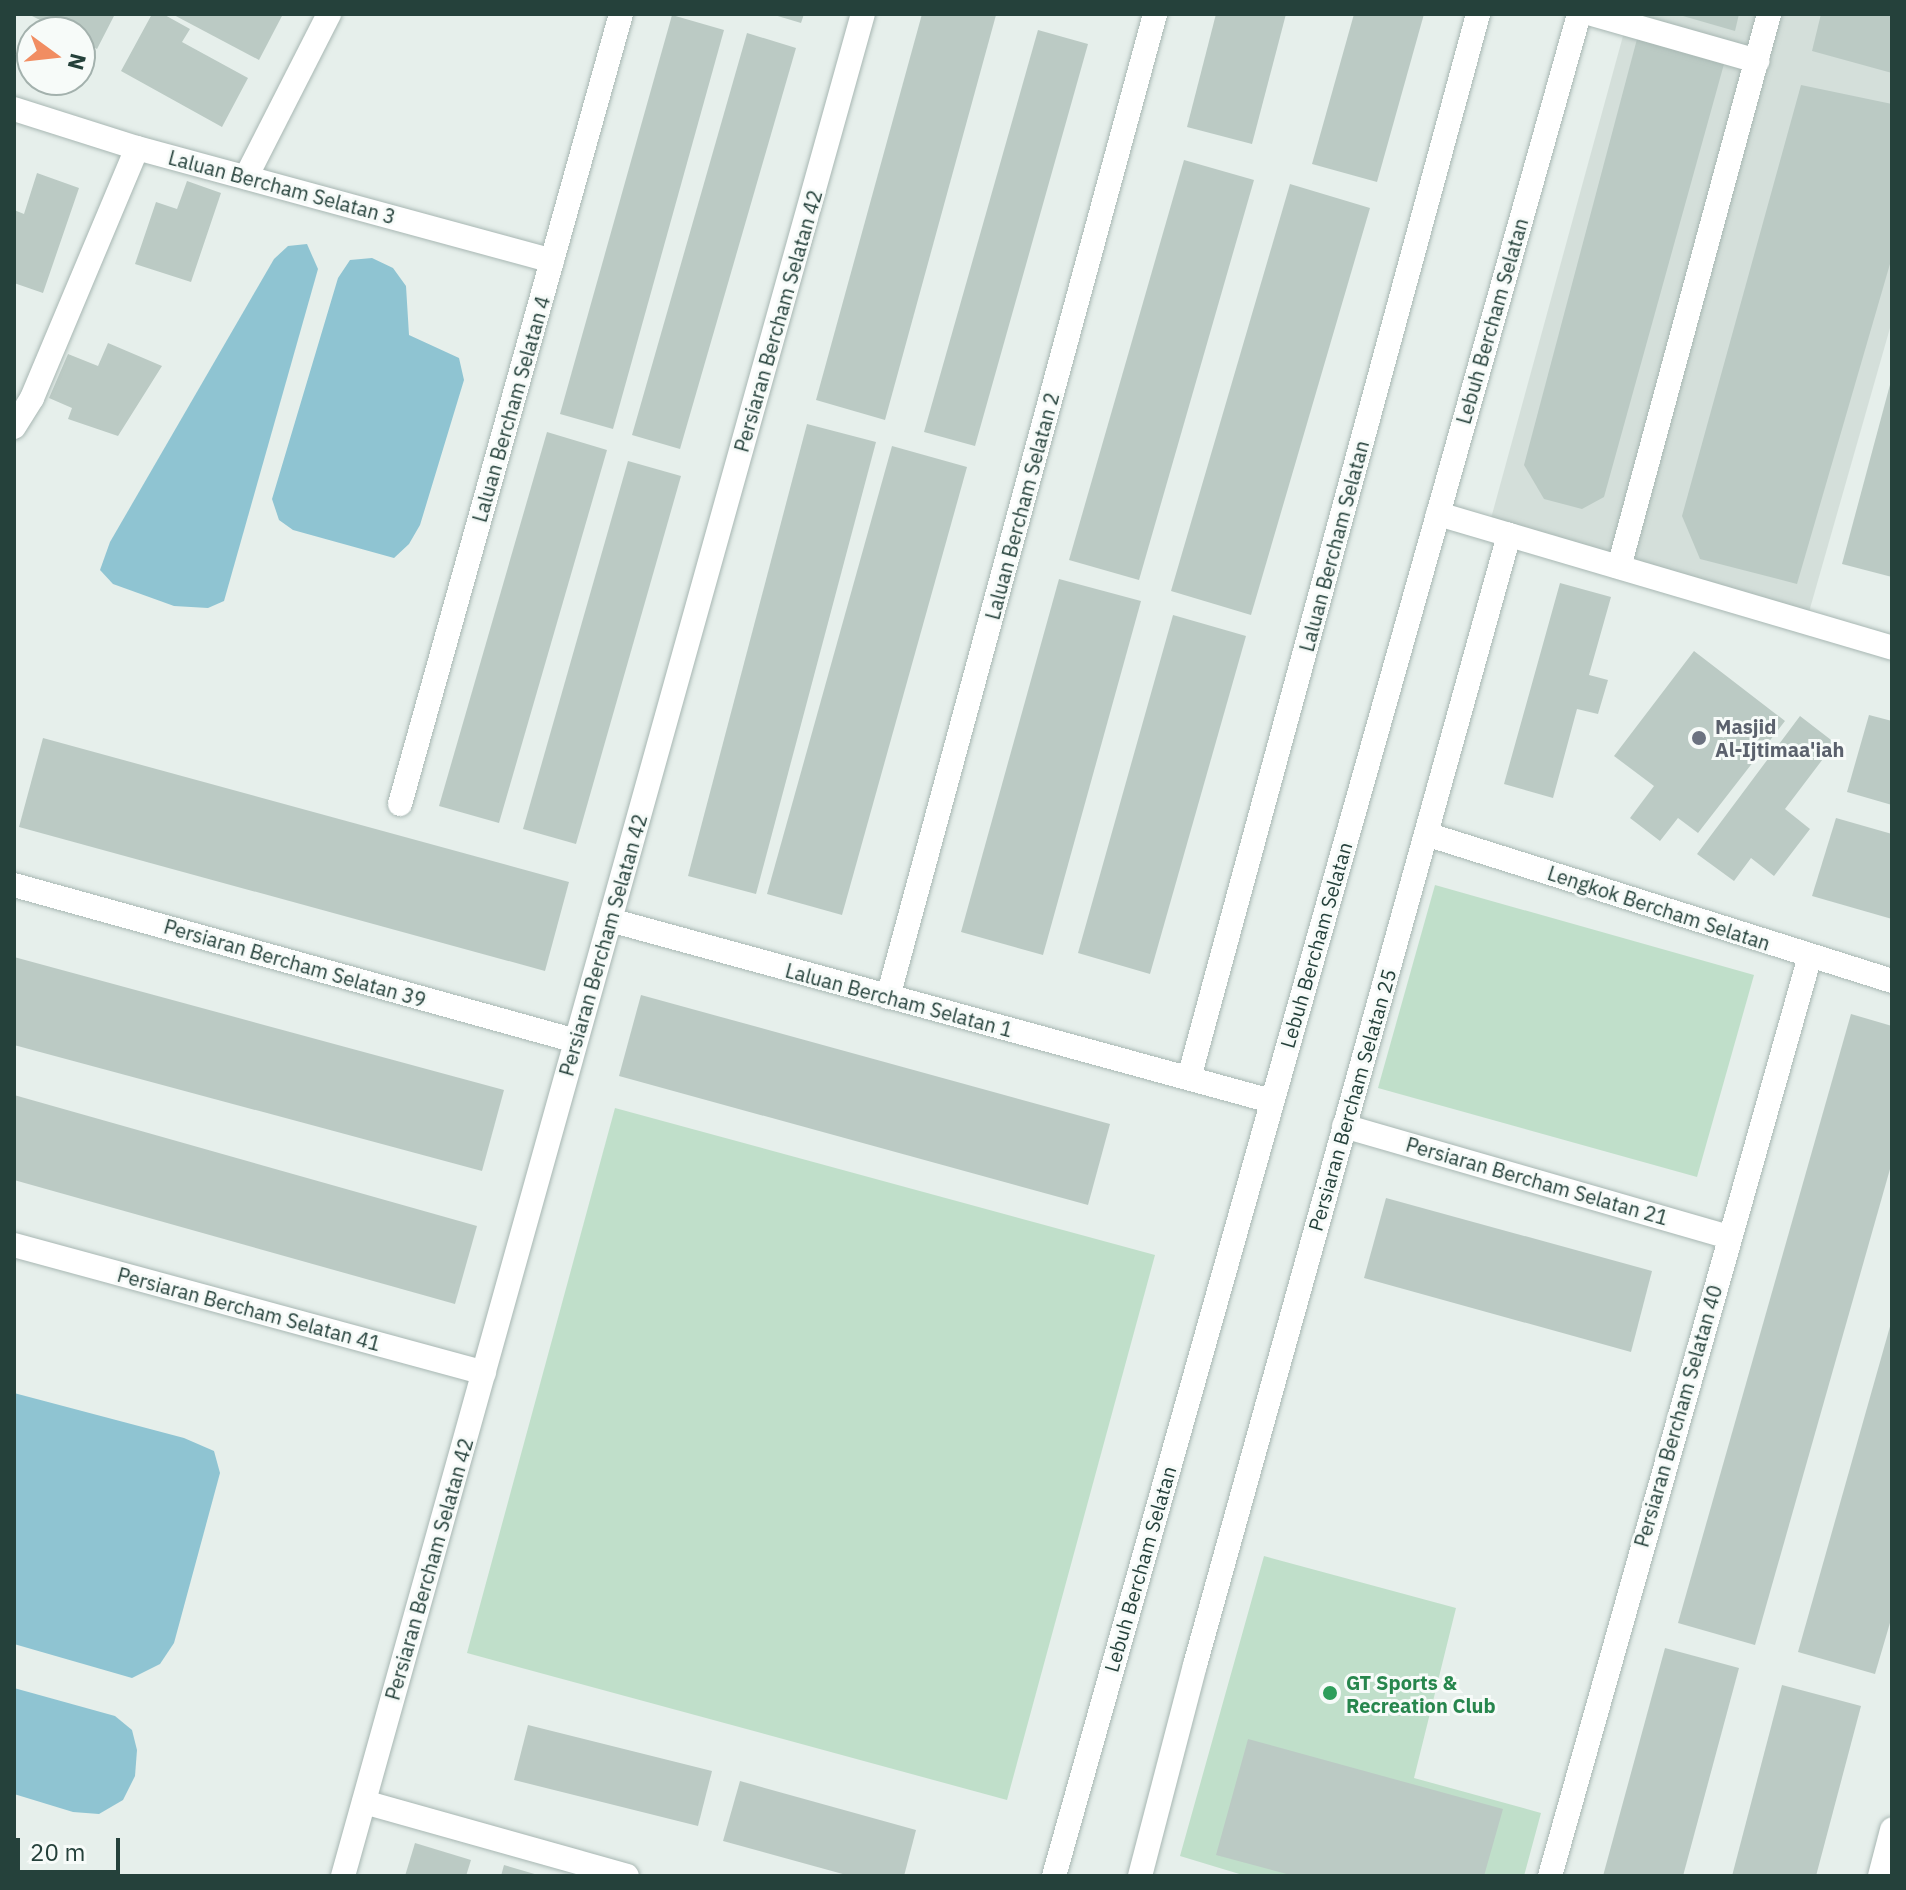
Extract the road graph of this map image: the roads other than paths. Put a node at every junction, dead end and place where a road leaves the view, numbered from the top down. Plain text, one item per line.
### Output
1 (329, 14) edge
2 (621, 14) edge
3 (863, 14) edge
4 (1155, 14) edge
5 (1478, 14) edge
6 (1579, 14) edge
7 (1592, 14) edge
8 (1769, 14) edge
9 (1757, 61) junction
10 (14, 109) edge
11 (137, 148) junction
12 (246, 177) junction
13 (552, 261) junction
14 (14, 427) edge
15 (1438, 514) junction
16 (1509, 535) junction
17 (1619, 567) junction
18 (1892, 648) edge
19 (400, 804) dead end
20 (1426, 834) junction
21 (14, 885) edge
22 (610, 920) junction
23 (1810, 956) junction
24 (1892, 981) edge
25 (888, 997) junction
26 (576, 1041) junction
27 (1189, 1078) junction
28 (1271, 1101) junction
29 (1344, 1126) junction
30 (1729, 1237) junction
31 (14, 1245) edge
32 (484, 1373) junction
33 (364, 1802) junction
34 (1892, 1830) edge
35 (343, 1876) edge
36 (627, 1876) edge
37 (1054, 1876) edge
38 (1140, 1876) edge
39 (1550, 1876) edge
40 (1880, 1876) edge

1 - 12 street
2 - 13 street, Laluan Bercham Selatan 4
3 - 22 street, Persiaran Bercham Selatan 42
4 - 25 street, Laluan Bercham Selatan 2
5 - 27 street, Laluan Bercham Selatan
6 - 15 street, Lebuh Bercham Selatan
7 - 9 street
8 - 9 street
9 - 17 street
10 - 11 street, Laluan Bercham Selatan 3
11 - 12 street, Laluan Bercham Selatan 3
11 - 14 street
12 - 13 street, Laluan Bercham Selatan 3
13 - 19 street, Laluan Bercham Selatan 4
15 - 16 street
15 - 28 street, Lebuh Bercham Selatan
16 - 17 street
16 - 20 street, Persiaran Bercham Selatan 25
17 - 18 street
20 - 23 street, Lengkok Bercham Selatan
20 - 29 street, Persiaran Bercham Selatan 25
21 - 26 street, Persiaran Bercham Selatan 39
22 - 25 street, Laluan Bercham Selatan 1
22 - 26 street, Persiaran Bercham Selatan 42
23 - 24 street, Lengkok Bercham Selatan
23 - 30 street, Persiaran Bercham Selatan 40
25 - 27 street, Laluan Bercham Selatan 1
26 - 32 street, Persiaran Bercham Selatan 42
27 - 28 street, Laluan Bercham Selatan 1
28 - 37 street, Lebuh Bercham Selatan
29 - 30 street, Persiaran Bercham Selatan 21
29 - 38 street, Persiaran Bercham Selatan 25
30 - 39 street, Persiaran Bercham Selatan 40
31 - 32 street, Persiaran Bercham Selatan 41
32 - 33 street, Persiaran Bercham Selatan 42
33 - 35 street, Persiaran Bercham Selatan 42
33 - 36 street
34 - 40 street

